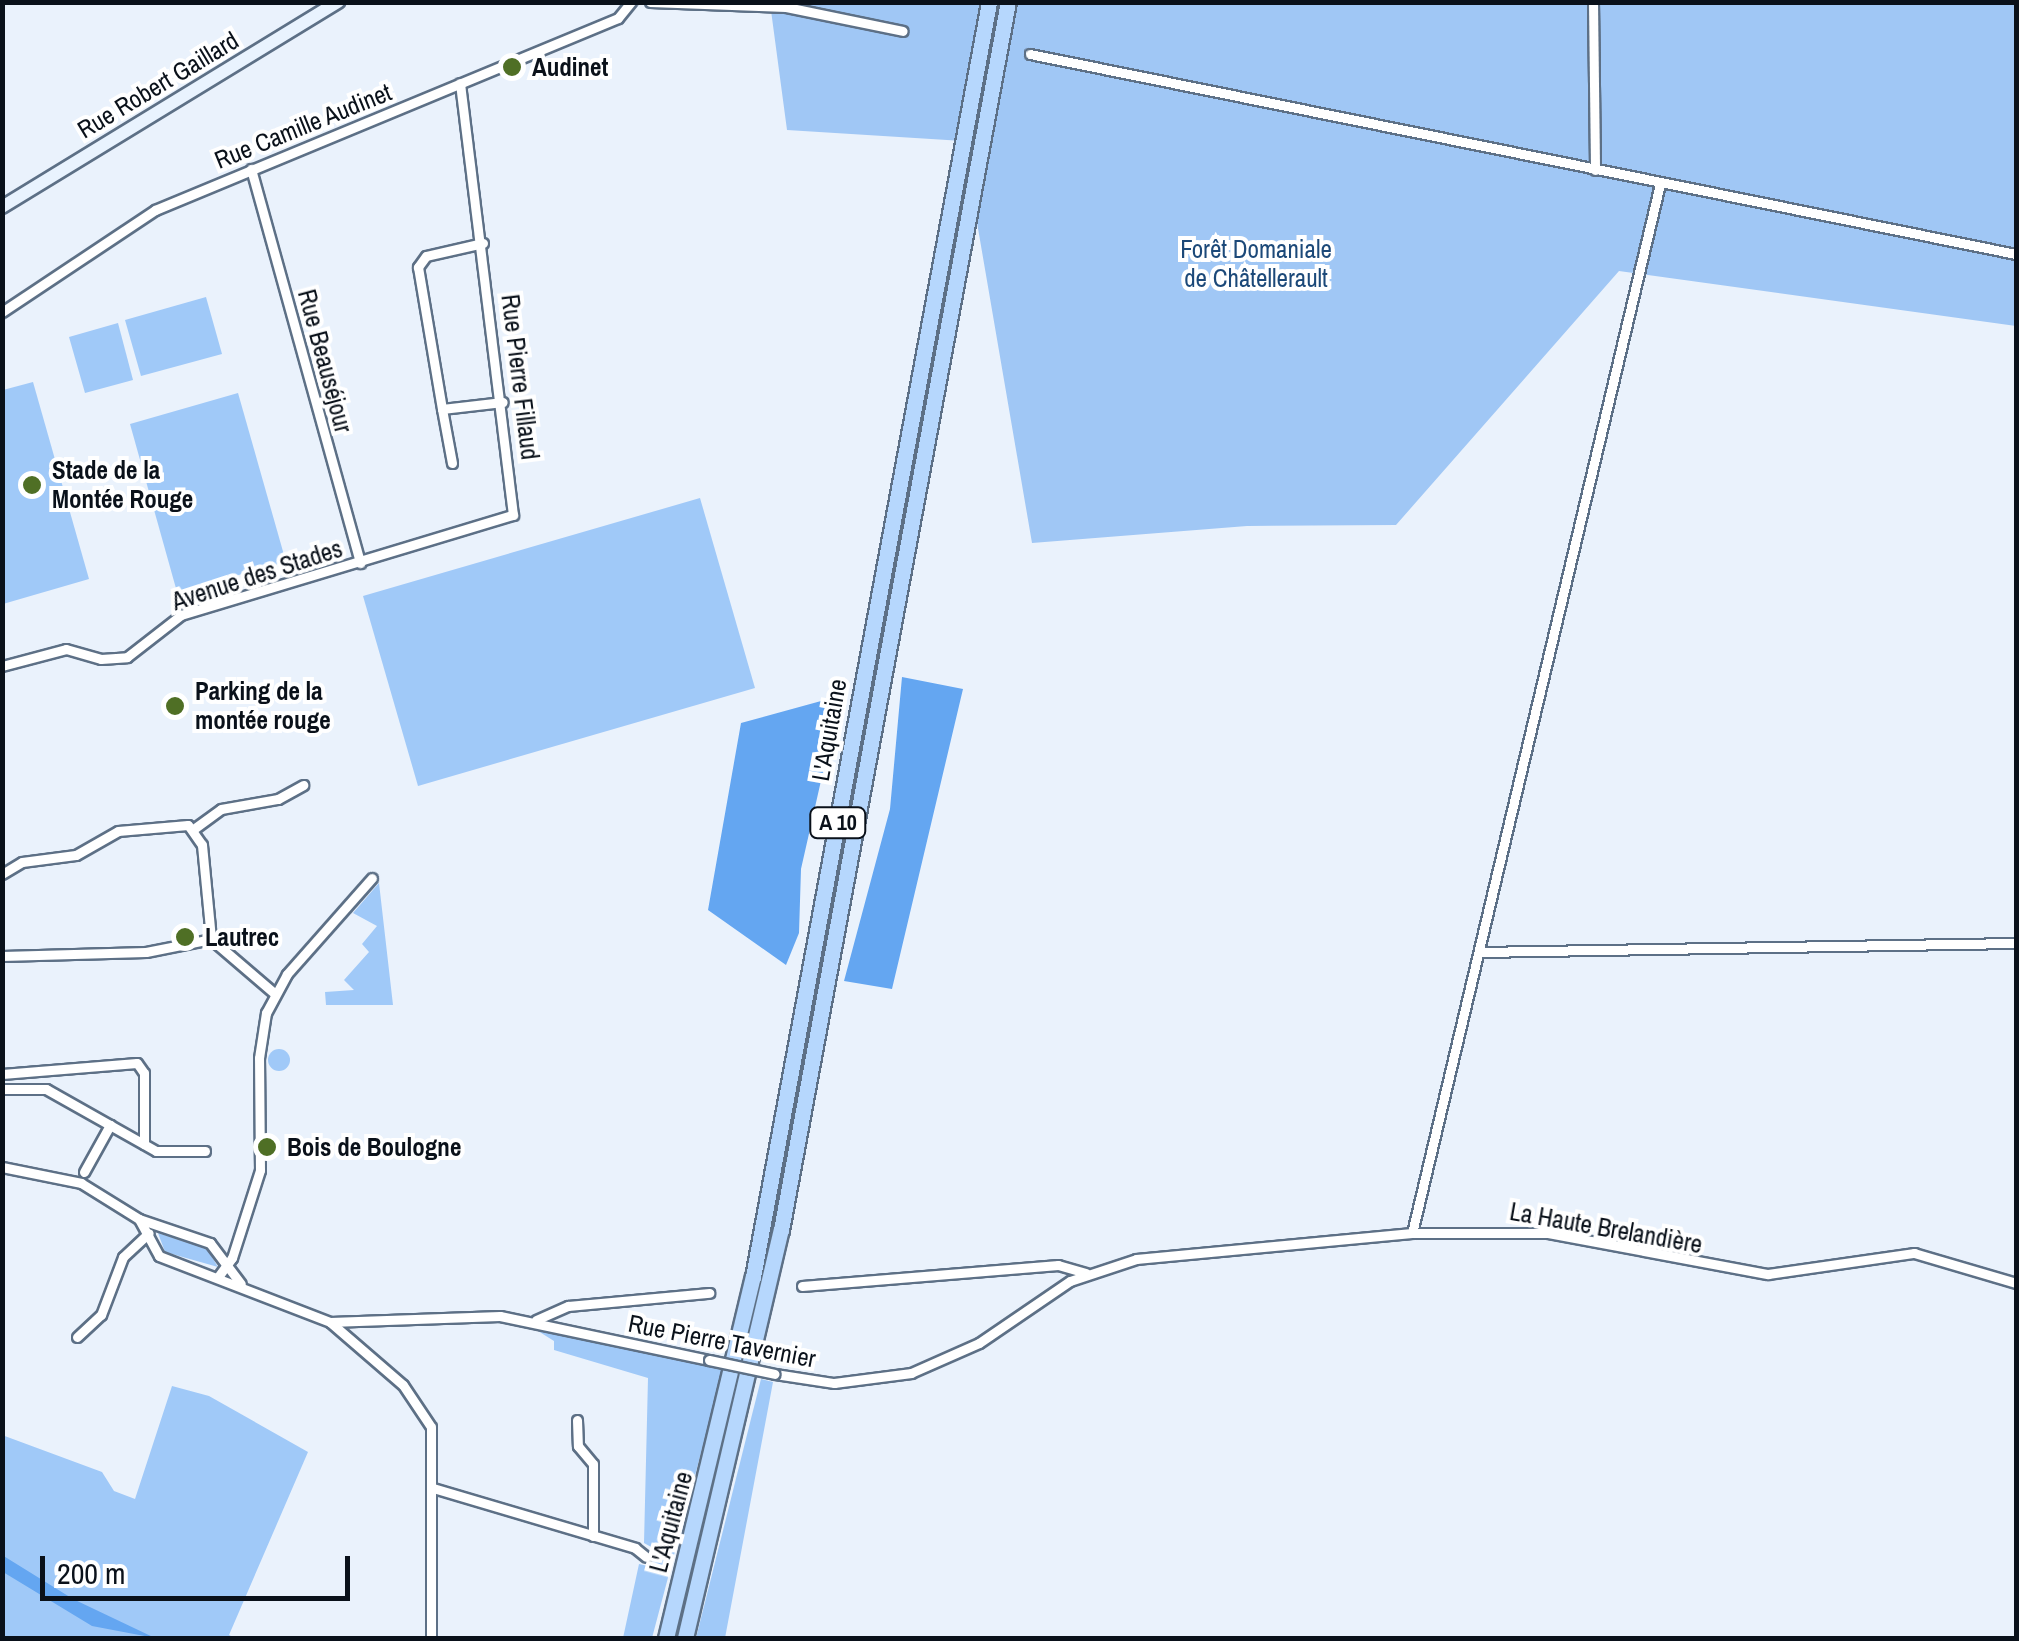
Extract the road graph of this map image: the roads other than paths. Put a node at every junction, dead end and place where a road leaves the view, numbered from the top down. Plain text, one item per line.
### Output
1 (338, 2) edge
2 (631, 2) edge
3 (650, 2) edge
4 (988, 2) edge
5 (1008, 2) edge
6 (1593, 2) edge
7 (902, 31) dead end
8 (1030, 54) dead end
9 (460, 83) junction
10 (250, 169) junction
11 (1595, 170) junction
12 (1660, 184) junction
13 (2, 206) edge
14 (483, 243) junction
15 (2016, 254) edge
16 (2, 312) edge
17 (503, 402) junction
18 (442, 408) junction
19 (452, 463) dead end
20 (360, 563) junction
21 (2, 666) edge
22 (303, 785) dead end
23 (194, 828) junction
24 (2, 874) edge
25 (372, 878) dead end
26 (211, 939) junction
27 (2016, 943) edge
28 (1479, 952) junction
29 (2, 956) edge
30 (274, 992) junction
31 (2, 1074) edge
32 (2, 1089) edge
33 (110, 1125) junction
34 (144, 1144) junction
35 (205, 1151) dead end
36 (2, 1167) edge
37 (84, 1172) dead end
38 (138, 1219) junction
39 (158, 1226) junction
40 (1412, 1233) junction
41 (147, 1236) junction
42 (228, 1266) junction
43 (1086, 1273) junction
44 (218, 1276) junction
45 (2016, 1282) edge
46 (243, 1286) junction
47 (802, 1286) dead end
48 (710, 1293) dead end
49 (534, 1321) junction
50 (330, 1322) junction
51 (78, 1338) dead end
52 (577, 1420) dead end
53 (433, 1488) junction
54 (594, 1536) junction
55 (646, 1557) dead end
56 (431, 1638) edge
57 (666, 1638) edge
58 (685, 1638) edge

1 - 13 street, Rue Robert Gaillard
2 - 9 street, Rue Camille Audinet
3 - 7 street
4 - 57 highway, L'Aquitaine / A 10
5 - 58 highway, L'Aquitaine / A 10
6 - 11 street
8 - 11 street
9 - 10 street, Rue Camille Audinet
9 - 14 street, Rue Pierre Fillaud
10 - 16 street, Rue Camille Audinet
10 - 20 street, Rue Beauséjour
11 - 12 street
12 - 15 street
12 - 28 street
14 - 17 street, Rue Pierre Fillaud
14 - 18 street
17 - 18 street
17 - 20 street, Rue Pierre Fillaud
18 - 19 street
20 - 21 street, Avenue des Stades
22 - 23 street
23 - 24 street
23 - 26 street
25 - 30 street
26 - 29 street
26 - 30 street
27 - 28 street
28 - 40 street
30 - 42 street
31 - 34 street
32 - 33 street
33 - 34 street
33 - 37 street
34 - 35 street
36 - 38 street, Rue Pierre Tavernier
38 - 39 street, Rue Pierre Tavernier
38 - 41 street, Rue Pierre Tavernier
39 - 41 street
39 - 42 street, Rue Pierre Tavernier
40 - 43 street, Rue Pierre Tavernier
40 - 45 street, La Haute Brelandière
41 - 44 street, Rue Pierre Tavernier
41 - 51 street
42 - 44 street
42 - 46 street, Rue Pierre Tavernier
43 - 47 street
43 - 49 street, Rue Pierre Tavernier, bridge
44 - 46 street, Rue Pierre Tavernier
46 - 50 street, Rue Pierre Tavernier
48 - 49 street
49 - 50 street, Rue Pierre Tavernier
50 - 53 street
52 - 54 street
53 - 54 street
53 - 56 street
54 - 55 street

